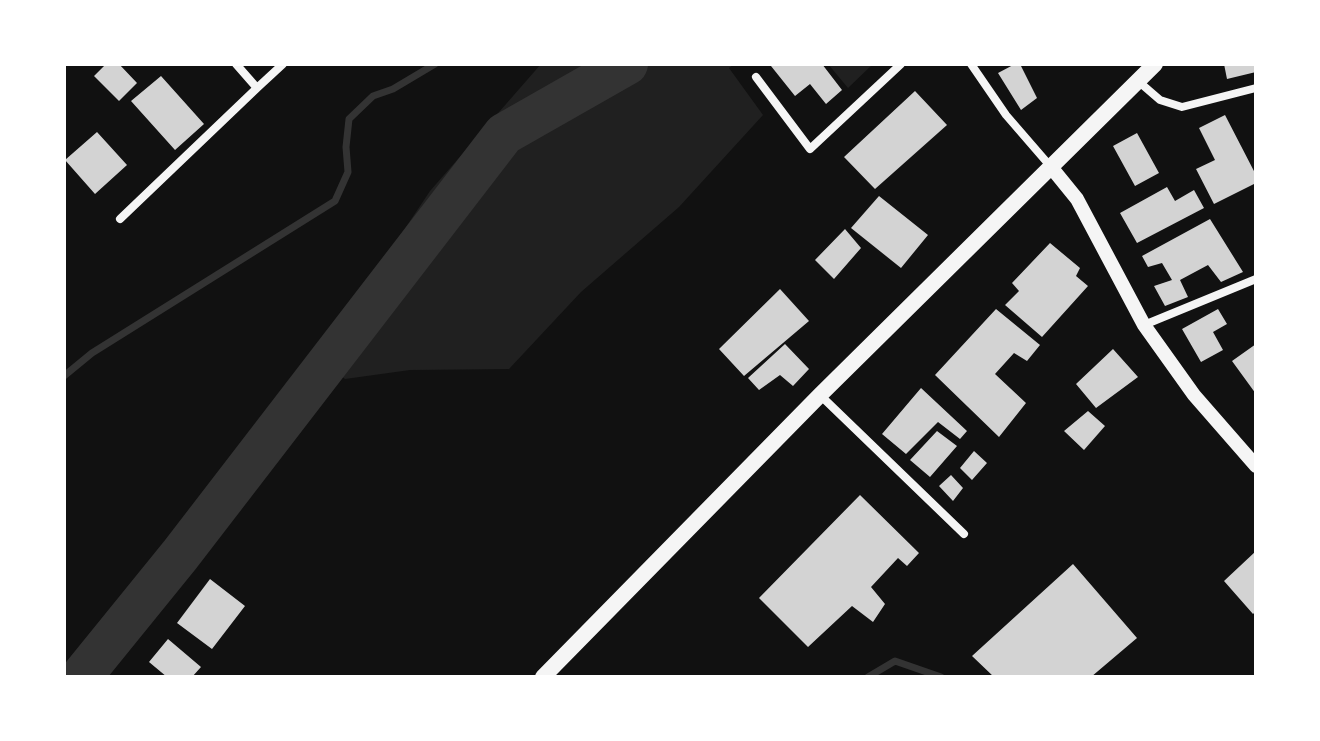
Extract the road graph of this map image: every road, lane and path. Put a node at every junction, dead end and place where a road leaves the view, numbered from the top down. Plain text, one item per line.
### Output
1 (236, 64) edge
2 (283, 64) edge
3 (901, 64) edge
4 (971, 64) edge
5 (1155, 64) edge
6 (756, 77) dead end
7 (1137, 81) junction
8 (257, 88) junction
9 (1256, 88) edge
10 (1051, 167) junction
11 (120, 219) dead end
12 (1256, 279) edge
13 (1144, 325) junction
14 (820, 395) junction
15 (1256, 466) edge
16 (964, 534) dead end
17 (543, 677) edge

1 - 8 street
2 - 8 street
3 - 6 street
4 - 10 street
5 - 7 main road
7 - 9 street
7 - 10 main road
8 - 11 street
10 - 13 street
10 - 14 main road
12 - 13 street
13 - 15 street
14 - 16 street
14 - 17 main road

